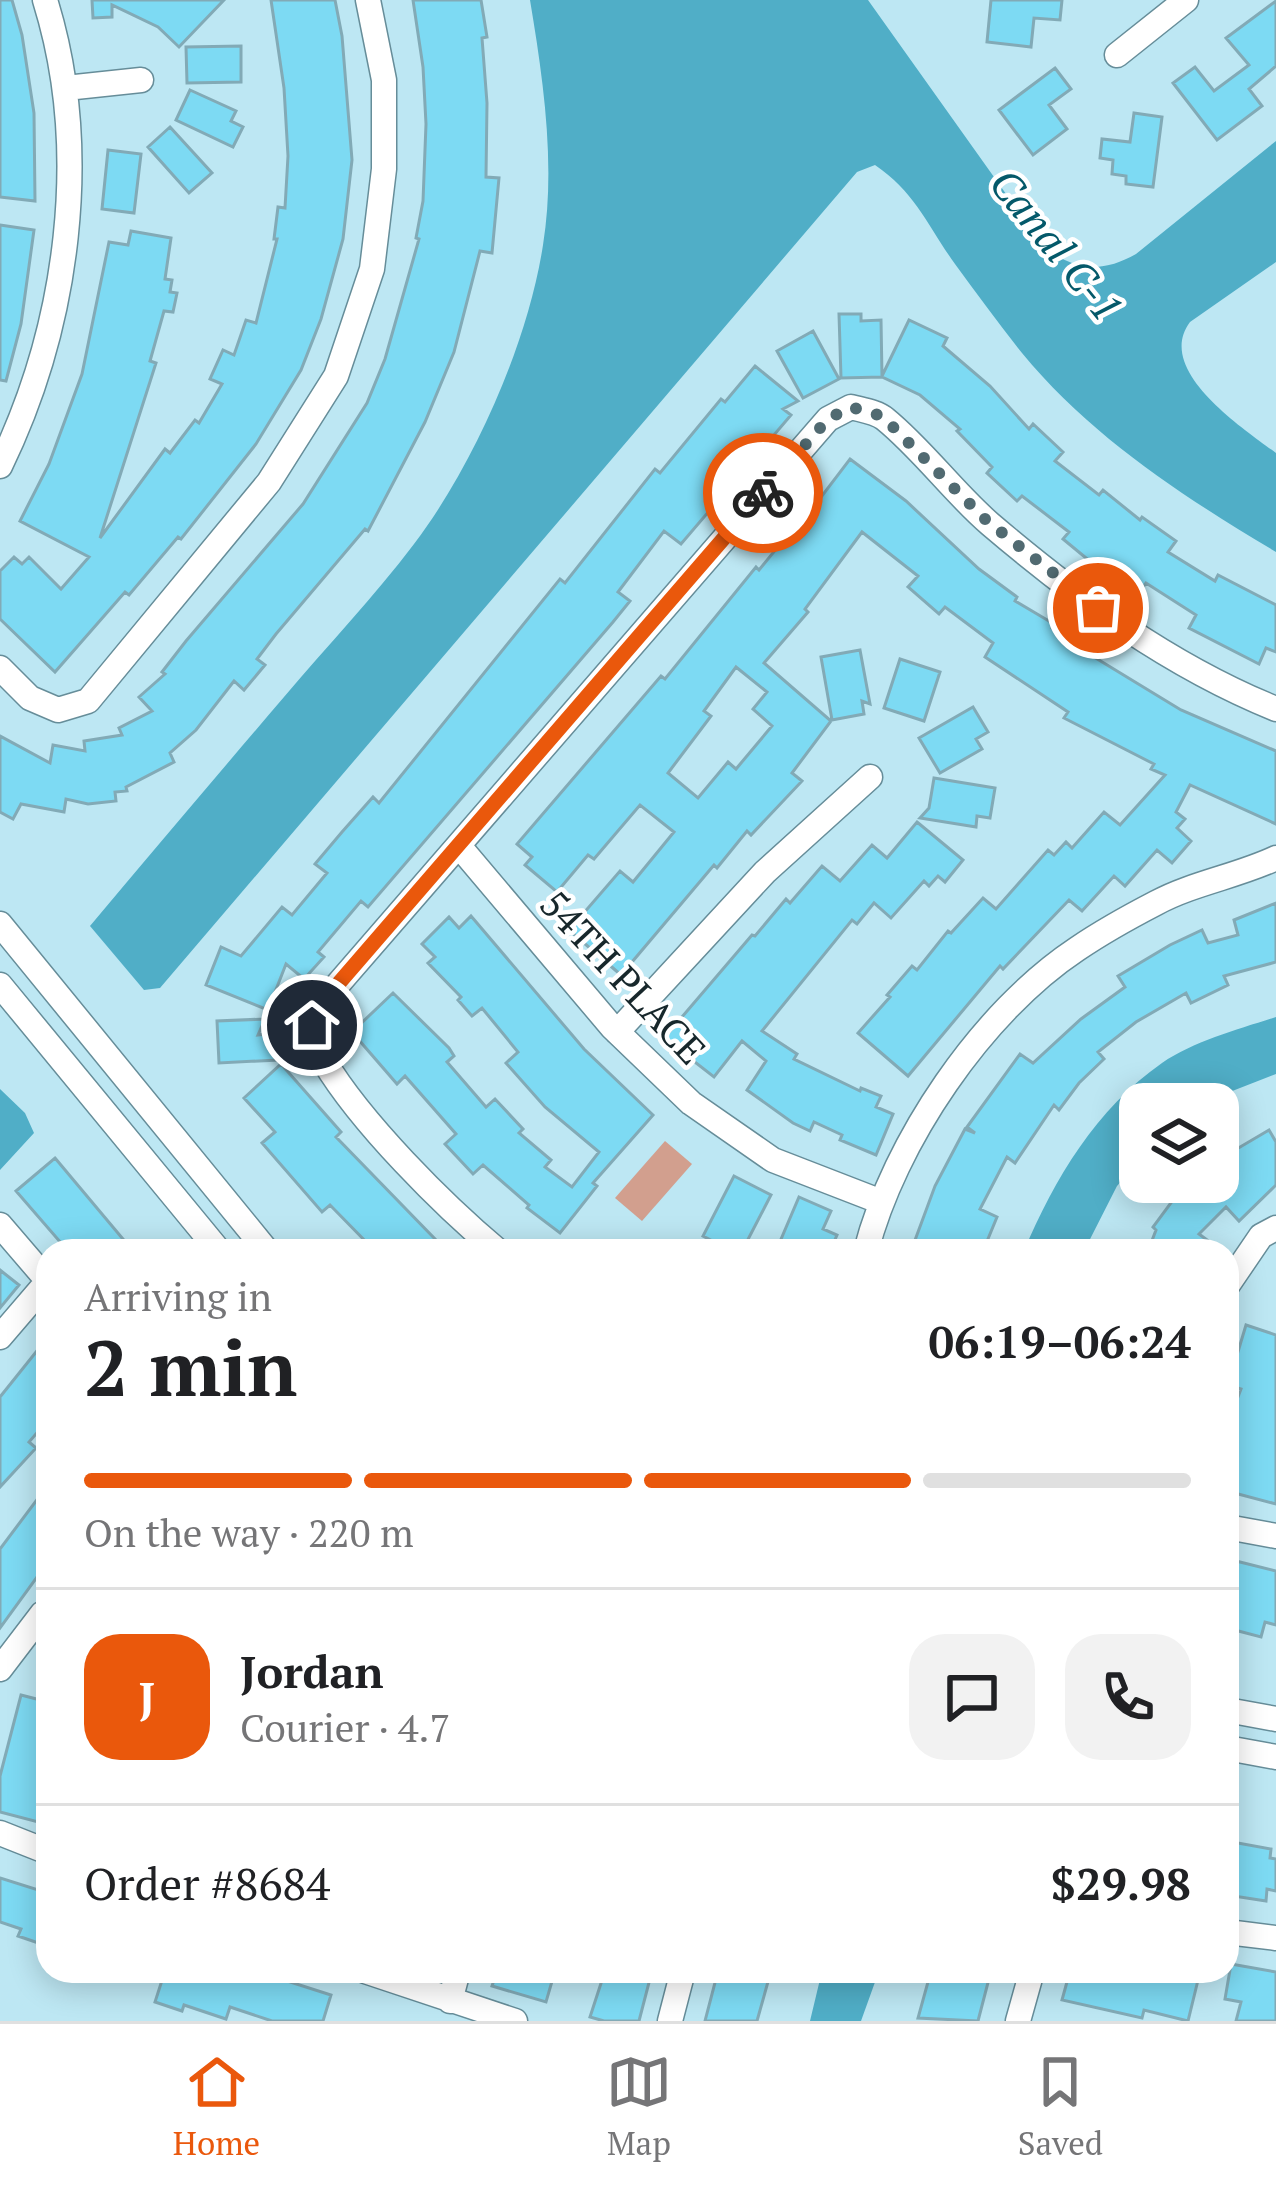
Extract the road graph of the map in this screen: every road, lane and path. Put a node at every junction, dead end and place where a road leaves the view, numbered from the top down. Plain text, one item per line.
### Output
1 (45, 0) edge
2 (368, 0) edge
3 (1186, 0) edge
4 (1117, 55) dead end
5 (141, 80) dead end
6 (66, 88) junction
7 (0, 466) edge
8 (0, 668) edge
9 (1276, 709) edge
10 (870, 777) dead end
11 (459, 846) junction
12 (1276, 858) edge
13 (0, 924) edge
14 (0, 985) edge
15 (617, 1032) junction
16 (879, 1201) junction
17 (0, 1225) edge
18 (1276, 1228) edge
19 (209, 1239) edge
20 (257, 1239) edge
21 (484, 1239) edge
22 (869, 1239) edge
23 (36, 1267) edge
24 (1239, 1269) edge
25 (36, 1295) edge
26 (0, 1336) edge
27 (1239, 1529) edge
28 (1276, 1536) edge
29 (36, 1626) edge
30 (0, 1669) edge
31 (1239, 1711) edge
32 (1276, 1719) edge
33 (1239, 1750) edge
34 (1276, 1757) edge
35 (0, 1833) edge
36 (36, 1847) edge
37 (1239, 1933) edge
38 (1276, 1938) edge
39 (399, 1983) edge
40 (455, 1983) edge
41 (680, 1983) edge
42 (1029, 1983) edge
43 (450, 2001) junction
44 (515, 2021) edge
45 (670, 2021) edge
46 (1018, 2021) edge

1 - 6 street
2 - 8 street
3 - 4 street
5 - 6 street
6 - 7 street
9 - 11 street
10 - 15 street
11 - 15 street, 54TH PLACE
11 - 21 street
12 - 16 street
13 - 20 street
14 - 19 street
15 - 16 street, 54TH PLACE
16 - 22 street
17 - 23 street
18 - 24 street
25 - 26 street
27 - 28 street
29 - 30 street
31 - 32 street
33 - 34 street
35 - 36 street
37 - 38 street
39 - 43 street
40 - 43 street
41 - 45 street
42 - 46 street
43 - 44 street

